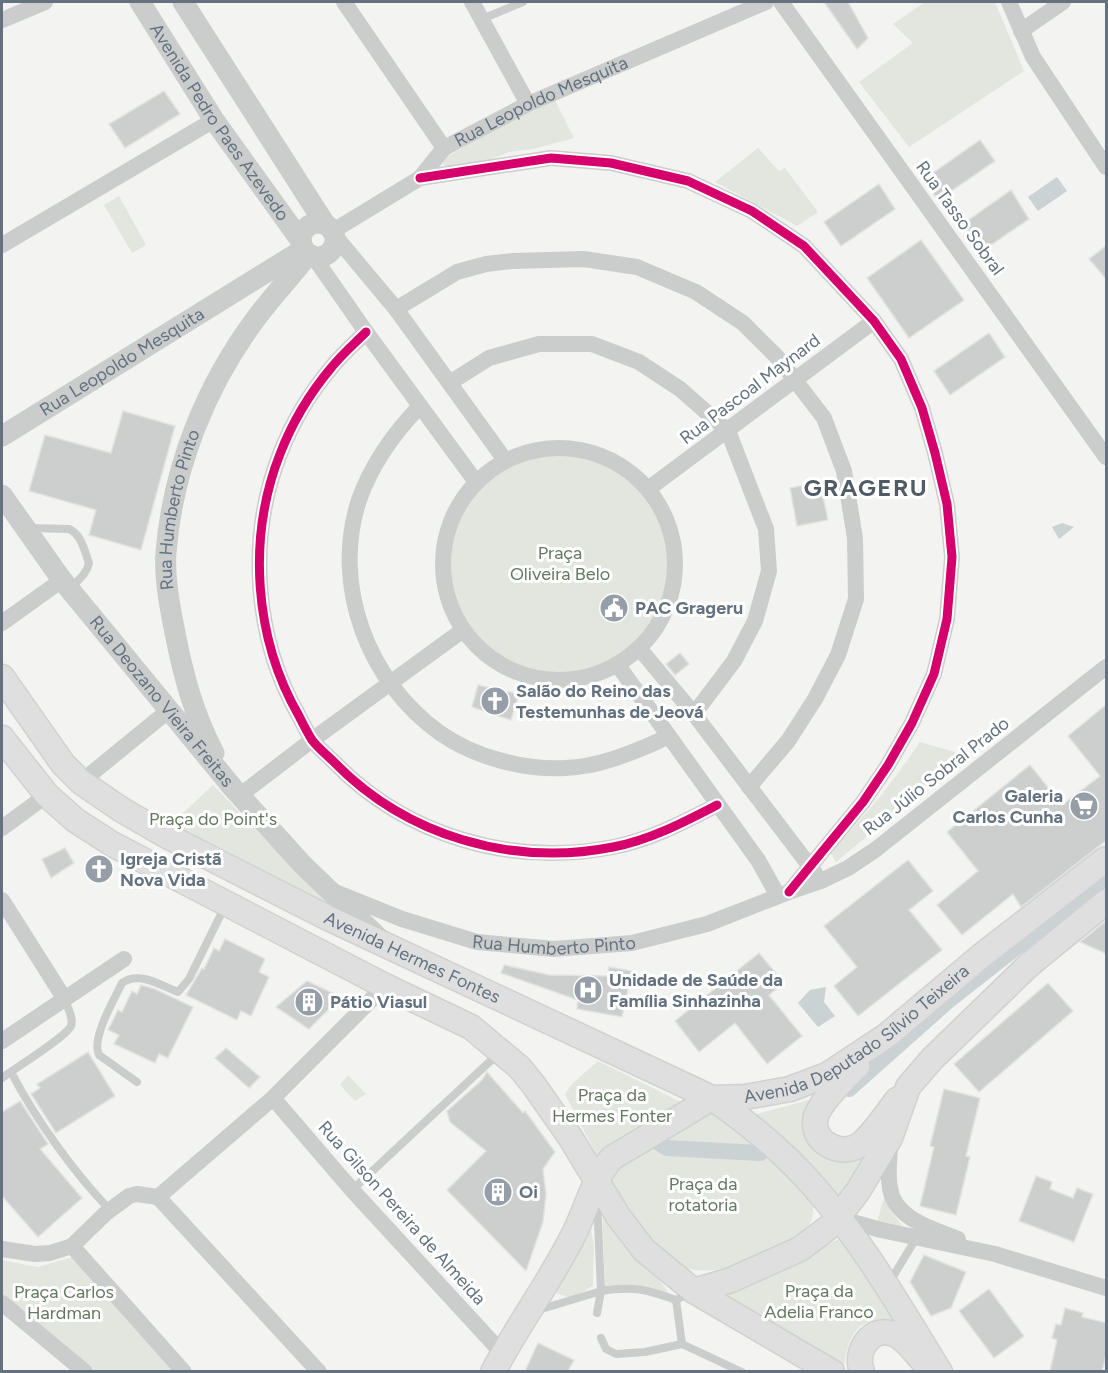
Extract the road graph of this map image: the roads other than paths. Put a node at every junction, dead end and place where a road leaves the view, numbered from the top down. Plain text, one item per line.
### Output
1 (45, 2) edge
2 (140, 2) edge
3 (183, 2) edge
4 (344, 2) edge
5 (472, 2) edge
6 (522, 2) edge
7 (766, 2) edge
8 (781, 2) edge
9 (1009, 2) edge
10 (1063, 2) edge
11 (482, 19) junction
12 (2, 20) edge
13 (1021, 31) junction
14 (528, 104) junction
15 (214, 120) junction
16 (444, 148) junction
17 (1107, 167) edge
18 (420, 178) junction
19 (331, 230) junction
20 (2, 245) edge
21 (307, 250) junction
22 (396, 309) junction
23 (874, 321) junction
24 (366, 332) junction
25 (796, 380) junction
26 (451, 382) junction
27 (420, 406) junction
28 (728, 430) junction
29 (2, 436) edge
30 (1107, 457) edge
31 (506, 460) junction
32 (476, 482) junction
33 (648, 489) junction
34 (2, 495) edge
35 (25, 528) junction
36 (66, 585) junction
37 (2, 623) edge
38 (463, 630) junction
39 (639, 648) junction
40 (617, 664) junction
41 (1107, 667) edge
42 (2, 677) edge
43 (389, 684) junction
44 (168, 711) junction
45 (694, 714) junction
46 (668, 737) junction
47 (2, 738) edge
48 (312, 740) junction
49 (81, 782) junction
50 (749, 787) junction
51 (236, 792) junction
52 (47, 795) junction
53 (717, 805) junction
54 (2, 828) edge
55 (1107, 859) edge
56 (810, 865) junction
57 (821, 881) junction
58 (332, 891) junction
59 (784, 894) junction
60 (2, 900) edge
61 (1107, 902) edge
62 (226, 903) junction
63 (388, 946) junction
64 (124, 959) dead end
65 (385, 986) junction
66 (64, 998) junction
67 (886, 1036) junction
68 (2, 1041) edge
69 (501, 1051) junction
70 (11, 1072) junction
71 (2, 1078) edge
72 (137, 1082) dead end
73 (908, 1087) junction
74 (273, 1098) junction
75 (712, 1098) junction
76 (890, 1138) junction
77 (597, 1182) junction
78 (352, 1190) junction
79 (158, 1197) junction
80 (110, 1210) junction
81 (838, 1218) junction
82 (917, 1238) junction
83 (72, 1246) junction
84 (2, 1249) edge
85 (995, 1254) junction
86 (887, 1286) junction
87 (1106, 1286) edge
88 (601, 1291) junction
89 (685, 1295) junction
90 (2, 1303) edge
91 (529, 1313) junction
92 (597, 1313) dead end
93 (601, 1338) dead end
94 (682, 1344) junction
95 (498, 1363) edge
96 (85, 1371) edge
97 (184, 1371) edge
98 (319, 1371) edge
99 (742, 1371) edge
100 (832, 1371) edge
101 (862, 1371) edge
102 (931, 1371) edge
103 (940, 1371) edge

1 - 12 street
2 - 15 street, Avenida Pedro Paes Azevedo
3 - 19 street, Avenida Pedro Paes Azevedo
4 - 16 street
5 - 11 street
6 - 11 lane
7 - 14 street, Rua Leopoldo Mesquita
8 - 30 street, Rua Tasso Sobral
9 - 13 street
10 - 13 street
11 - 14 street
13 - 17 street
14 - 16 street, Rua Leopoldo Mesquita
15 - 20 street
15 - 21 street, Avenida Pedro Paes Azevedo
16 - 18 street, Rua Leopoldo Mesquita
18 - 19 street, Rua Leopoldo Mesquita
18 - 23 street
19 - 21 street
19 - 21 street
19 - 22 street
21 - 24 street
21 - 29 street, Rua Leopoldo Mesquita
21 - 51 street, Rua Humberto Pinto
22 - 25 street
22 - 26 street
23 - 25 street, Rua Pascoal Maynard
23 - 56 street
24 - 27 street
24 - 48 street
25 - 28 street, Rua Pascoal Maynard
25 - 50 street
26 - 28 street
26 - 31 street
27 - 32 street
27 - 43 street
28 - 33 street, Rua Pascoal Maynard
28 - 45 street
31 - 32 street
31 - 33 street
32 - 38 street
33 - 39 street
34 - 35 street, Rua Deozano Vieira Freitas
35 - 36 street, Rua Deozano Vieira Freitas
35 - 36 lane
36 - 37 street
36 - 44 street, Rua Deozano Vieira Freitas
38 - 40 street
38 - 43 street
39 - 40 street
39 - 45 street
40 - 46 street
41 - 57 street, Rua Júlio Sobral Prado
42 - 49 main road, Avenida Hermes Fontes
43 - 46 street
43 - 48 street
44 - 49 street
44 - 51 street, Rua Deozano Vieira Freitas
45 - 50 street
46 - 53 street
47 - 52 main road, Avenida Hermes Fontes
48 - 51 street
48 - 53 street
49 - 63 main road, Avenida Hermes Fontes
50 - 56 street
51 - 58 street, Rua Deozano Vieira Freitas
52 - 54 street
52 - 62 main road, Avenida Hermes Fontes
53 - 59 street
55 - 67 main road, Avenida Deputado Sílvio Teixeira
56 - 57 street
56 - 59 street
57 - 59 street, Rua Júlio Sobral Prado
58 - 59 street, Rua Humberto Pinto
58 - 63 street, Rua Deozano Vieira Freitas
60 - 66 street
61 - 73 main road
62 - 65 main road, Avenida Hermes Fontes
62 - 72 lane
63 - 75 main road, Avenida Hermes Fontes
64 - 66 street
65 - 69 main road, Avenida Hermes Fontes
65 - 74 street
66 - 68 street
66 - 70 lane
67 - 73 main road
67 - 75 main road, Avenida Deputado Sílvio Teixeira
69 - 77 main road, Avenida Hermes Fontes
69 - 78 lane
70 - 71 lane
70 - 80 lane
73 - 76 main road
74 - 78 street, Rua Gilson Pereira de Almeida
74 - 79 street
75 - 77 main road, Avenida Deputado Sílvio Teixeira
75 - 81 main road, Avenida Hermes Fontes
76 - 81 main road
76 - 85 street
77 - 88 lane
77 - 89 main road, Avenida Hermes Fontes
77 - 91 main road, Avenida Deputado Sílvio Teixeira
78 - 95 street, Rua Gilson Pereira de Almeida
79 - 80 street
79 - 98 street
80 - 83 street
81 - 82 street
81 - 86 main road, Avenida Hermes Fontes
81 - 89 main road
82 - 85 street
82 - 86 lane
83 - 84 street
83 - 97 street
85 - 87 street
86 - 103 main road, Avenida Hermes Fontes
88 - 89 lane
88 - 91 lane
88 - 92 lane
89 - 94 lane
89 - 100 main road, Avenida Hermes Fontes
90 - 96 street
91 - 95 main road, Avenida Deputado Sílvio Teixeira
93 - 94 lane
94 - 99 lane
101 - 102 main road

